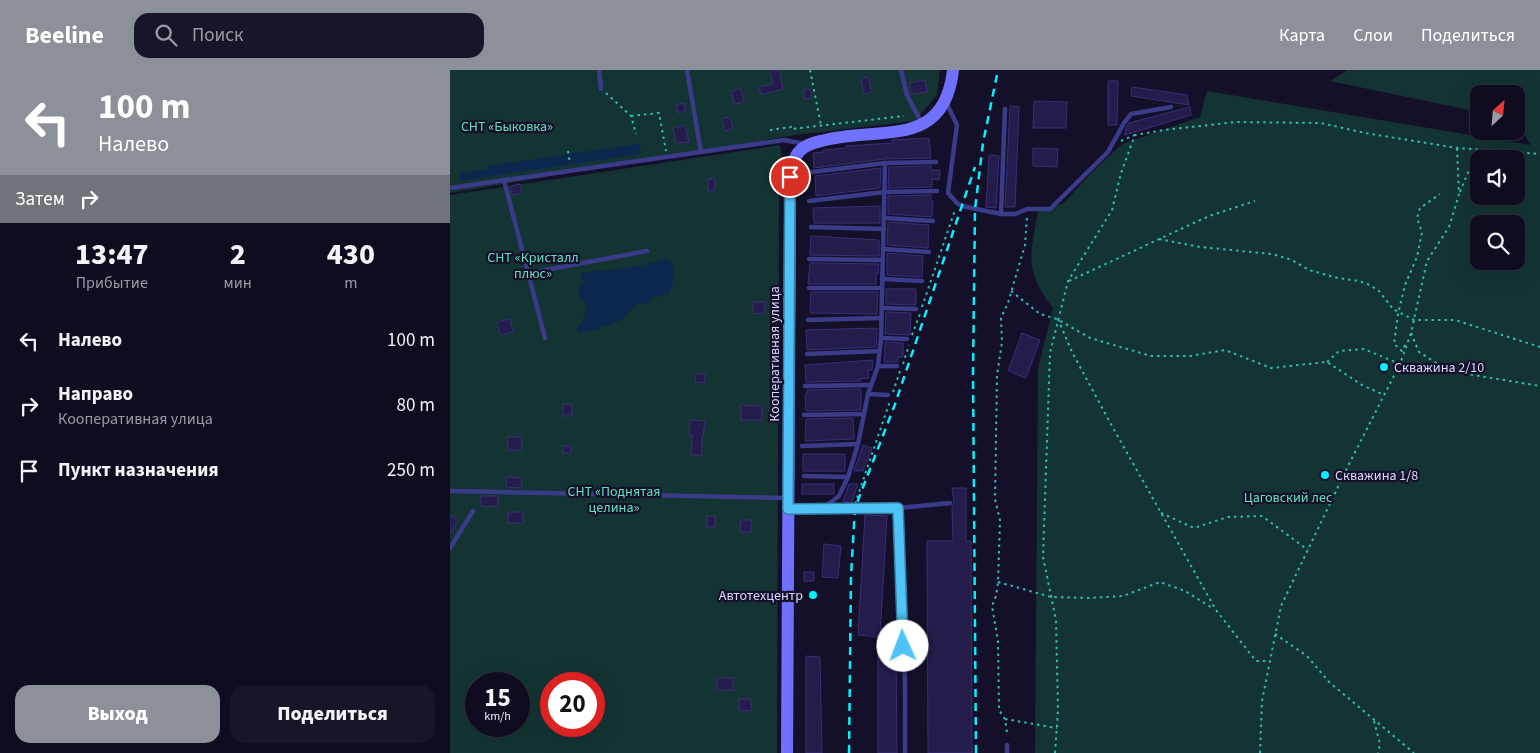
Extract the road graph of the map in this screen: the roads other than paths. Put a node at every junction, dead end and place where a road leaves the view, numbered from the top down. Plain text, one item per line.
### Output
1 (599, 70) edge
2 (687, 70) edge
3 (901, 70) edge
4 (953, 70) edge
5 (601, 89) road end
6 (946, 101) junction
7 (1171, 107) dead end
8 (1005, 109) dead end
9 (923, 125) junction
10 (807, 145) junction
11 (701, 152) junction
12 (936, 162) dead end
13 (885, 163) junction
14 (812, 172) dead end
15 (504, 180) junction
16 (450, 188) edge
17 (937, 191) dead end
18 (884, 192) junction
19 (809, 201) dead end
20 (1001, 214) junction
21 (884, 218) junction
22 (933, 221) dead end
23 (811, 228) dead end
24 (884, 229) junction
25 (883, 249) junction
26 (647, 251) dead end
27 (929, 252) dead end
28 (810, 259) dead end
29 (883, 260) junction
30 (528, 274) junction
31 (882, 279) junction
32 (922, 281) dead end
33 (809, 288) dead end
34 (882, 288) junction
35 (882, 308) junction
36 (916, 309) dead end
37 (881, 318) junction
38 (808, 320) dead end
39 (546, 338) dead end
40 (881, 338) junction
41 (907, 339) dead end
42 (880, 351) junction
43 (807, 354) dead end
44 (878, 366) junction
45 (897, 366) dead end
46 (871, 384) junction
47 (805, 386) dead end
48 (868, 394) junction
49 (888, 394) dead end
50 (863, 414) junction
51 (804, 415) dead end
52 (858, 444) junction
53 (802, 446) dead end
54 (804, 476) dead end
55 (848, 477) junction
56 (450, 490) edge
57 (788, 503) junction
58 (950, 503) dead end
59 (823, 508) junction
60 (898, 508) junction
61 (473, 511) dead end
62 (450, 548) edge
63 (1007, 745) dead end
64 (787, 753) edge
65 (905, 753) edge
66 (1007, 753) edge

1 - 5 lane
2 - 11 lane
3 - 9 lane
4 - 6 main road
6 - 9 main road
6 - 20 lane
7 - 20 lane
8 - 20 lane
9 - 10 main road
10 - 11 lane
10 - 57 main road, Кооперативная улица
11 - 15 lane
12 - 13 lane
13 - 14 lane
13 - 18 lane
15 - 16 lane
15 - 30 lane
17 - 18 lane
18 - 19 lane
18 - 21 lane
21 - 22 lane
21 - 24 lane
23 - 24 lane
24 - 25 lane
25 - 27 lane
25 - 29 lane
26 - 30 lane
28 - 29 lane
29 - 31 lane
30 - 39 lane
31 - 32 lane
31 - 34 lane
33 - 34 lane
34 - 35 lane
35 - 36 lane
35 - 37 lane
37 - 38 lane
37 - 40 lane
40 - 41 lane
40 - 42 lane
42 - 43 lane
42 - 44 lane
44 - 45 lane
44 - 46 lane
46 - 47 lane
46 - 48 lane
48 - 49 lane
48 - 50 lane
50 - 51 lane
50 - 52 lane
52 - 53 lane
52 - 55 lane
54 - 55 lane
55 - 59 lane
56 - 57 lane
57 - 59 lane
57 - 64 main road, Кооперативная улица
58 - 60 lane
59 - 60 lane
60 - 65 lane
61 - 62 lane
63 - 66 lane

